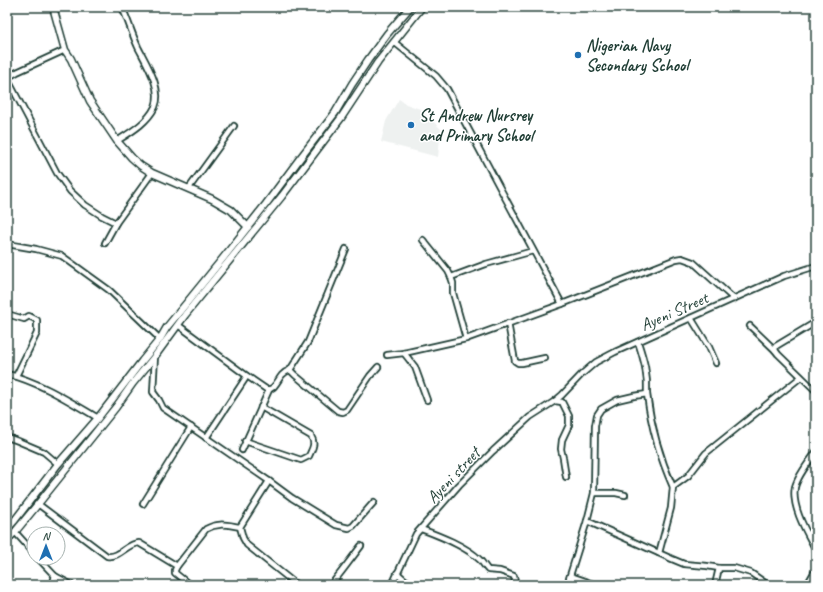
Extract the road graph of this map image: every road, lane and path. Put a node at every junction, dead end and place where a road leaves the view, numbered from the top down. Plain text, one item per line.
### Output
1 (53, 7) edge
2 (122, 7) edge
3 (410, 7) edge
4 (422, 7) edge
5 (394, 42) junction
6 (65, 50) junction
7 (7, 78) edge
8 (335, 113) junction
9 (341, 118) junction
10 (234, 126) dead end
11 (117, 141) junction
12 (152, 173) junction
13 (189, 188) junction
14 (116, 223) junction
15 (248, 227) junction
16 (423, 240) dead end
17 (105, 243) dead end
18 (7, 244) edge
19 (346, 249) dead end
20 (533, 251) junction
21 (816, 266) edge
22 (451, 277) junction
23 (202, 289) junction
24 (734, 299) junction
25 (562, 304) junction
26 (7, 314) edge
27 (691, 318) junction
28 (816, 322) edge
29 (508, 323) junction
30 (178, 324) junction
31 (750, 326) dead end
32 (160, 339) junction
33 (466, 339) junction
34 (638, 342) junction
35 (775, 350) junction
36 (404, 353) junction
37 (387, 355) dead end
38 (155, 356) junction
39 (545, 358) dead end
40 (716, 363) dead end
41 (378, 367) dead end
42 (290, 370) junction
43 (7, 374) edge
44 (16, 376) junction
45 (246, 376) junction
46 (801, 377) junction
47 (269, 390) junction
48 (816, 391) edge
49 (647, 394) junction
50 (427, 400) dead end
51 (555, 401) junction
52 (261, 407) junction
53 (98, 418) junction
54 (190, 427) junction
55 (7, 437) edge
56 (206, 438) junction
57 (245, 442) junction
58 (242, 450) dead end
59 (816, 452) edge
60 (58, 464) junction
61 (566, 477) dead end
62 (269, 481) junction
63 (673, 488) junction
64 (594, 493) junction
65 (625, 495) dead end
66 (374, 502) dead end
67 (38, 504) junction
68 (143, 504) dead end
69 (587, 521) junction
70 (240, 526) junction
71 (421, 529) junction
72 (7, 530) edge
73 (15, 532) junction
74 (7, 540) edge
75 (26, 544) edge
76 (360, 546) dead end
77 (816, 550) edge
78 (659, 553) junction
79 (46, 566) edge
80 (177, 566) junction
81 (719, 568) junction
82 (816, 569) edge
83 (398, 573) junction
84 (55, 576) junction
85 (570, 576) junction
86 (52, 585) edge
87 (72, 585) edge
88 (190, 585) edge
89 (297, 585) edge
90 (331, 585) edge
91 (392, 585) edge
92 (414, 585) edge
93 (512, 585) edge
94 (566, 585) edge
95 (596, 585) edge
96 (715, 585) edge
97 (768, 585) edge
98 (807, 585) edge

1 - 6 main road
2 - 11 street
3 - 8 main road
4 - 5 main road
5 - 9 main road
5 - 20 street
6 - 7 street
6 - 11 main road
7 - 14 street
8 - 9 main road
8 - 15 main road
9 - 23 main road
10 - 13 street
11 - 12 main road
12 - 13 main road
12 - 14 street
13 - 15 main road
14 - 17 street
15 - 23 main road
16 - 22 street
18 - 32 street
19 - 42 street
20 - 22 street
20 - 25 street
21 - 24 street, Ayeni Street
22 - 33 street
23 - 30 main road
23 - 32 main road
24 - 25 street
24 - 27 street, Ayeni Street
25 - 29 street
26 - 44 street
27 - 34 street, Ayeni Street
27 - 40 street
28 - 35 street
29 - 33 street
29 - 39 street
30 - 38 main road
30 - 45 street
31 - 35 street
32 - 53 main road
33 - 36 street
34 - 49 street
34 - 51 street, Ayeni Street
35 - 46 street
36 - 37 street
36 - 50 street
38 - 54 street
38 - 67 main road
41 - 42 street
42 - 47 street
43 - 44 street
44 - 53 street
45 - 47 street
45 - 56 street
46 - 48 street
46 - 63 street
47 - 52 street
49 - 63 street
49 - 64 street
51 - 61 street
51 - 71 street, Ayeni street
52 - 57 street
52 - 57 street
53 - 60 main road
54 - 56 street
54 - 68 street
55 - 60 street
56 - 62 street
57 - 58 street
59 - 77 street
60 - 72 main road
62 - 66 street
62 - 70 street
63 - 78 street
64 - 65 street
64 - 69 street
67 - 73 main road
67 - 80 street
69 - 78 street
69 - 85 street
70 - 80 street
70 - 89 street
71 - 83 street, Ayeni street
71 - 93 street
73 - 74 main road
73 - 75 street
76 - 90 street
78 - 81 street
79 - 84 street
80 - 88 street
81 - 96 street
81 - 97 street
82 - 98 street
83 - 91 street, Ayeni street
83 - 92 street
84 - 86 street
84 - 87 street
85 - 94 street
85 - 95 street

